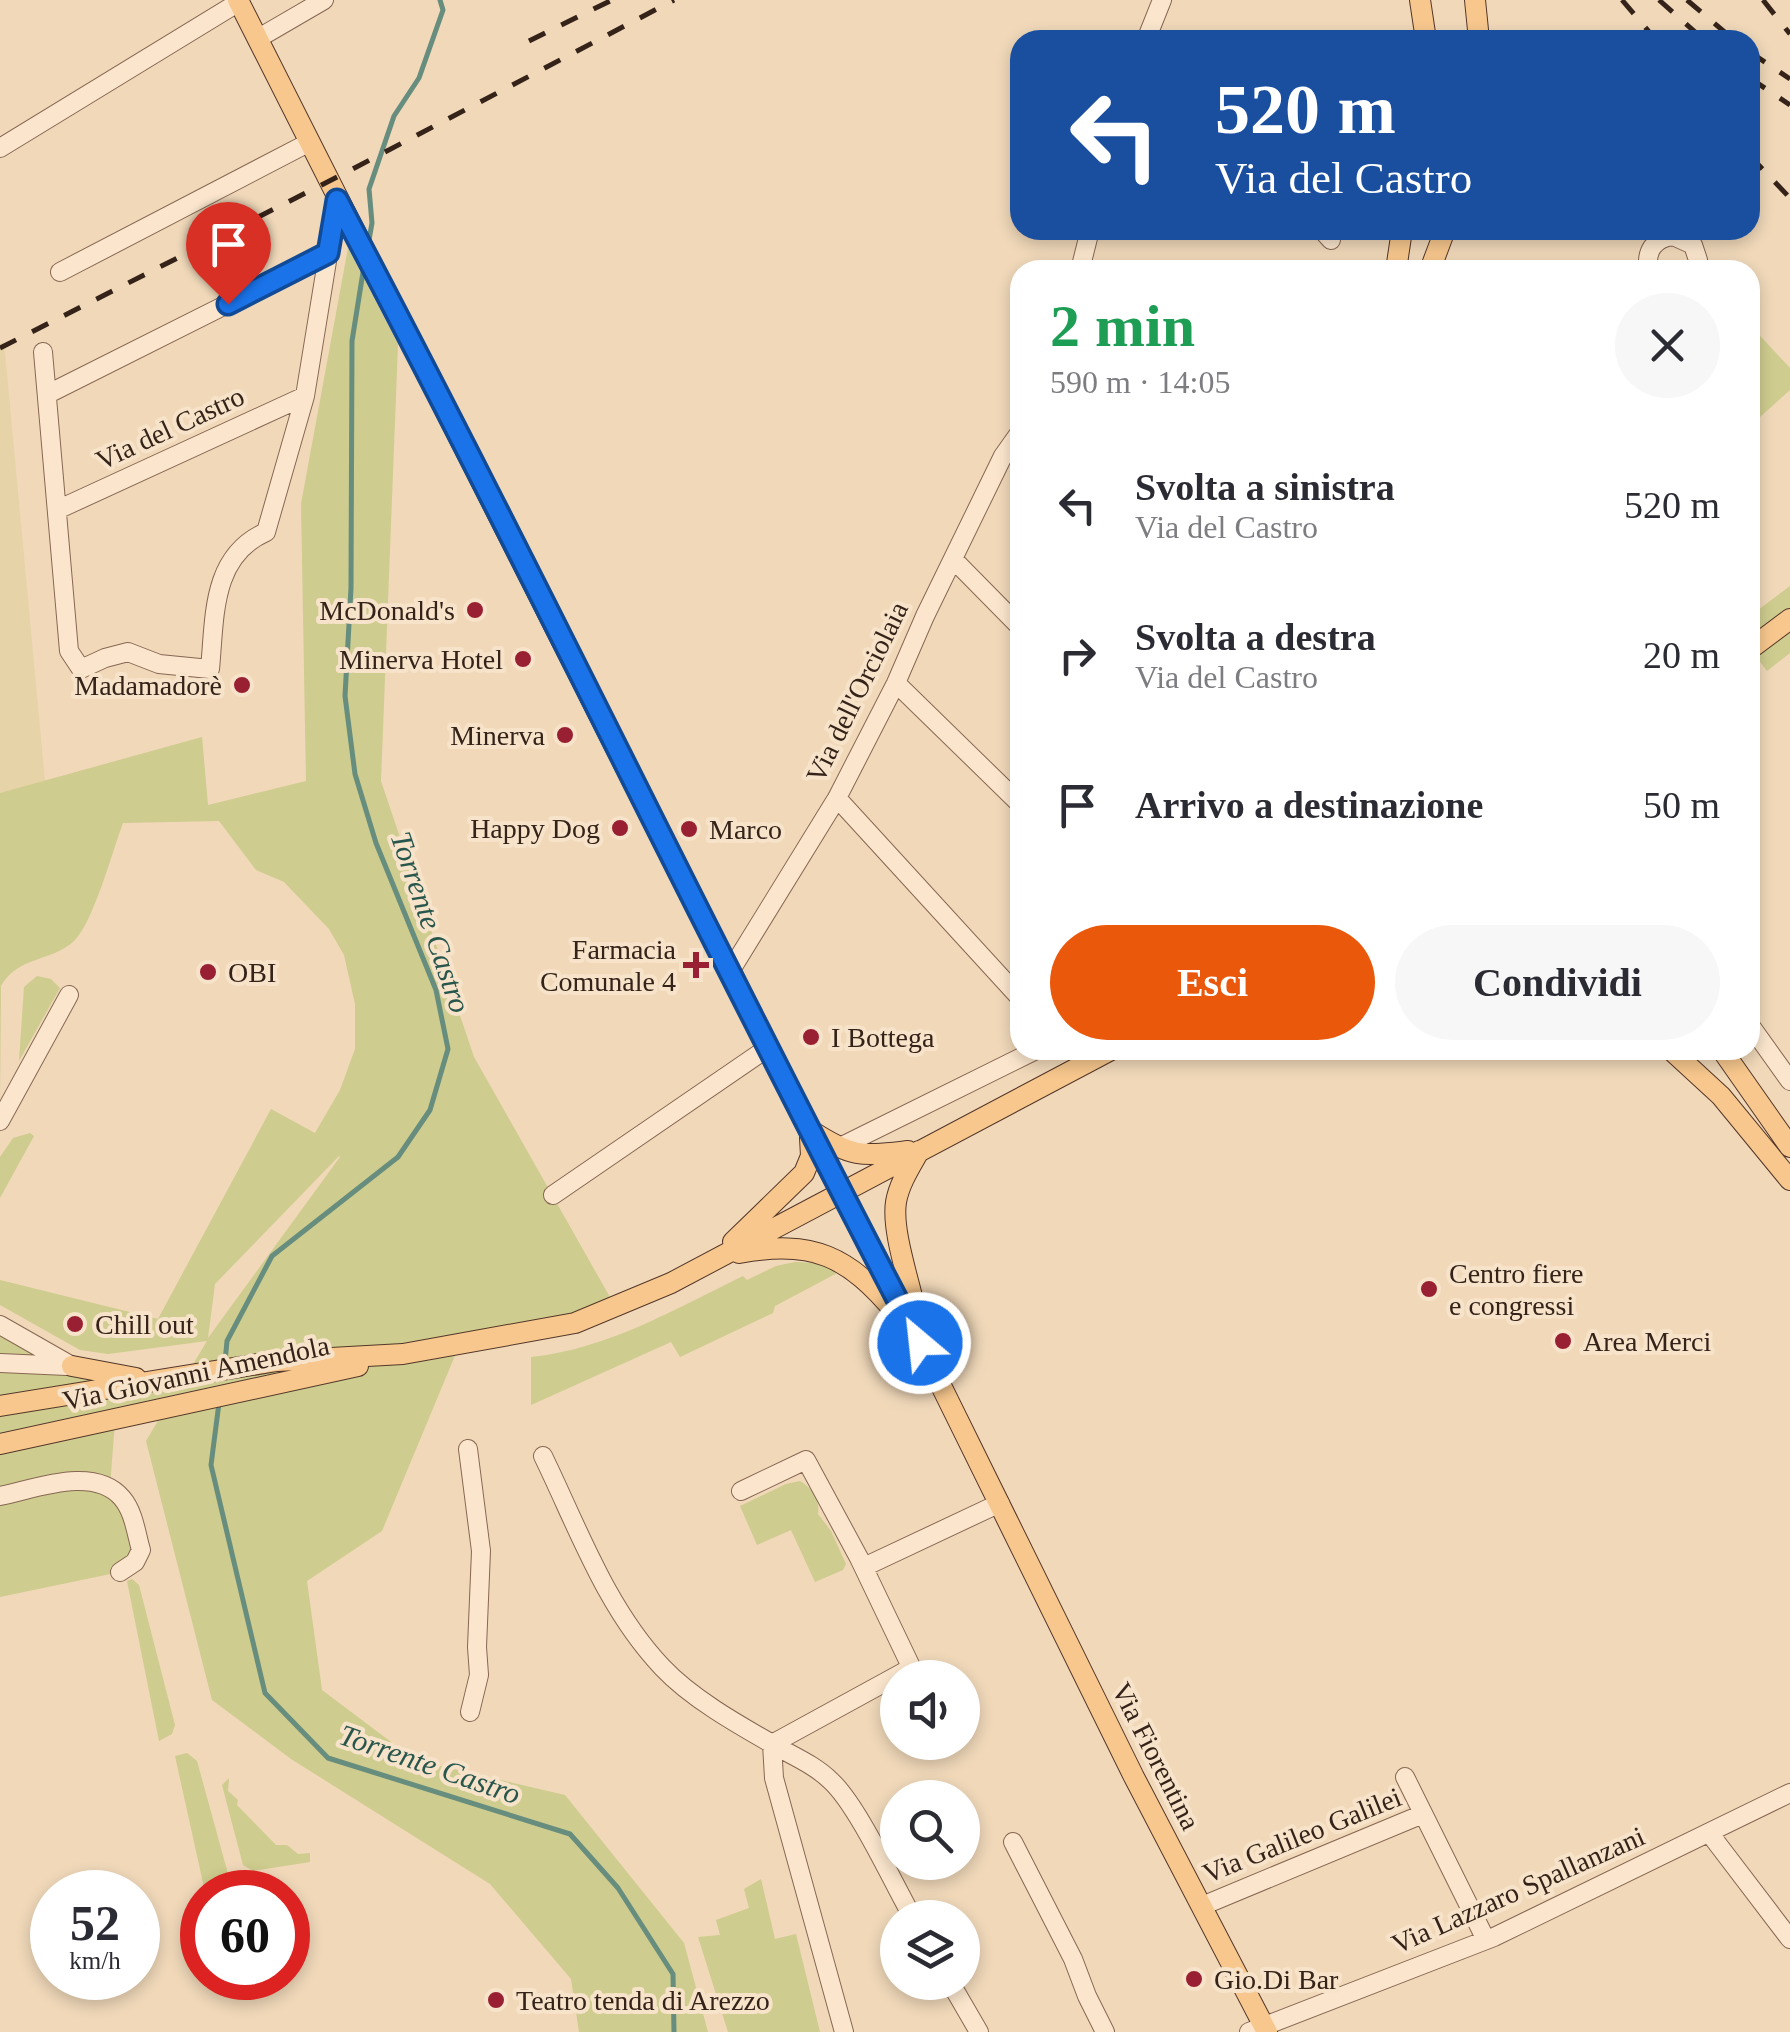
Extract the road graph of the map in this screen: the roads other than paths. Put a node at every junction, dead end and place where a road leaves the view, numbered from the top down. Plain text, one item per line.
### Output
1 (324, 0) edge
2 (1162, 0) edge
3 (1420, 0) edge
4 (238, 1) edge
5 (1150, 30) edge
6 (1424, 30) edge
7 (257, 39) junction
8 (308, 143) junction
9 (0, 148) edge
10 (337, 200) junction
11 (1684, 240) edge
12 (328, 253) junction
13 (1698, 260) edge
14 (60, 272) dead end
15 (43, 352) dead end
16 (48, 394) junction
17 (305, 396) junction
18 (1010, 446) edge
19 (57, 510) junction
20 (953, 559) junction
21 (1010, 617) edge
22 (1790, 619) edge
23 (1760, 642) edge
24 (896, 683) junction
25 (1010, 794) edge
26 (837, 798) junction
27 (730, 970) junction
28 (1010, 987) edge
29 (69, 995) dead end
30 (1760, 1040) edge
31 (769, 1048) junction
32 (1016, 1060) edge
33 (1093, 1060) edge
34 (1682, 1060) edge
35 (1729, 1060) edge
36 (1790, 1080) edge
37 (0, 1121) edge
38 (810, 1129) junction
39 (843, 1146) junction
40 (1790, 1147) edge
41 (920, 1149) junction
42 (1790, 1180) edge
43 (842, 1192) junction
44 (553, 1196) dead end
45 (717, 1257) junction
46 (0, 1325) edge
47 (920, 1343) junction
48 (403, 1354) junction
49 (0, 1364) edge
50 (72, 1366) junction
51 (153, 1381) junction
52 (0, 1406) edge
53 (0, 1444) edge
54 (468, 1449) dead end
55 (544, 1456) dead end
56 (740, 1490) dead end
57 (0, 1496) edge
58 (1000, 1504) junction
59 (864, 1568) junction
60 (120, 1572) dead end
61 (908, 1660) edge
62 (880, 1690) edge
63 (470, 1712) dead end
64 (772, 1744) junction
65 (1405, 1777) dead end
66 (1790, 1793) edge
67 (1424, 1814) junction
68 (1710, 1834) junction
69 (1013, 1842) dead end
70 (903, 1900) edge
71 (1202, 1906) junction
72 (1790, 1939) edge
73 (1486, 1940) junction
74 (960, 2000) edge
75 (1260, 2030) edge
76 (844, 2032) edge
77 (978, 2032) edge
78 (1105, 2032) edge

1 - 7 street
2 - 5 street
3 - 6 main road
4 - 7 main road, Via Fiorentina
4 - 9 street
7 - 8 main road, Via Fiorentina
8 - 10 main road, Via Fiorentina
8 - 14 street
10 - 12 street, Via del Castro
10 - 27 main road, Via Fiorentina
11 - 13 street
12 - 16 street
12 - 17 street, Via del Castro
15 - 16 street, Via del Castro
16 - 19 street, Via del Castro
17 - 19 street, Via del Castro
17 - 19 street, Via del Castro
18 - 20 street, Via dell'Orciolaia
20 - 21 street
20 - 24 street, Via dell'Orciolaia
22 - 23 main road
24 - 25 street
24 - 26 street, Via dell'Orciolaia
26 - 27 street, Via dell'Orciolaia
26 - 28 street
27 - 31 main road, Via Fiorentina
29 - 37 street
30 - 36 street
31 - 38 main road, Via Fiorentina
31 - 44 street
32 - 39 street
33 - 41 main road, Via Giovanni Amendola
34 - 42 main road
35 - 40 main road
38 - 39 main road
38 - 43 main road, Via Fiorentina
38 - 45 main road
39 - 41 main road
41 - 43 main road, Via Giovanni Amendola
41 - 47 main road
43 - 45 main road, Via Giovanni Amendola
43 - 47 main road, Via Fiorentina
45 - 47 main road
45 - 48 main road, Via Giovanni Amendola
46 - 50 street
47 - 58 main road, Via Fiorentina
48 - 51 main road, Via Giovanni Amendola
48 - 53 main road, Via Giovanni Amendola
49 - 50 street
50 - 51 main road
51 - 52 main road, Via Giovanni Amendola
54 - 63 street
55 - 64 street
56 - 59 street
57 - 60 street
58 - 59 street
58 - 71 main road, Via Fiorentina
59 - 61 street
62 - 64 street
64 - 70 street
64 - 76 street
65 - 67 street, Via Galileo Galilei
66 - 68 street, Via Lazzaro Spallanzani
67 - 71 street, Via Galileo Galilei
67 - 73 street, Via Galileo Galilei
68 - 72 street
68 - 73 street, Via Lazzaro Spallanzani
69 - 78 street
71 - 75 main road, Via Fiorentina
73 - 75 street, Via Lazzaro Spallanzani
74 - 77 street

